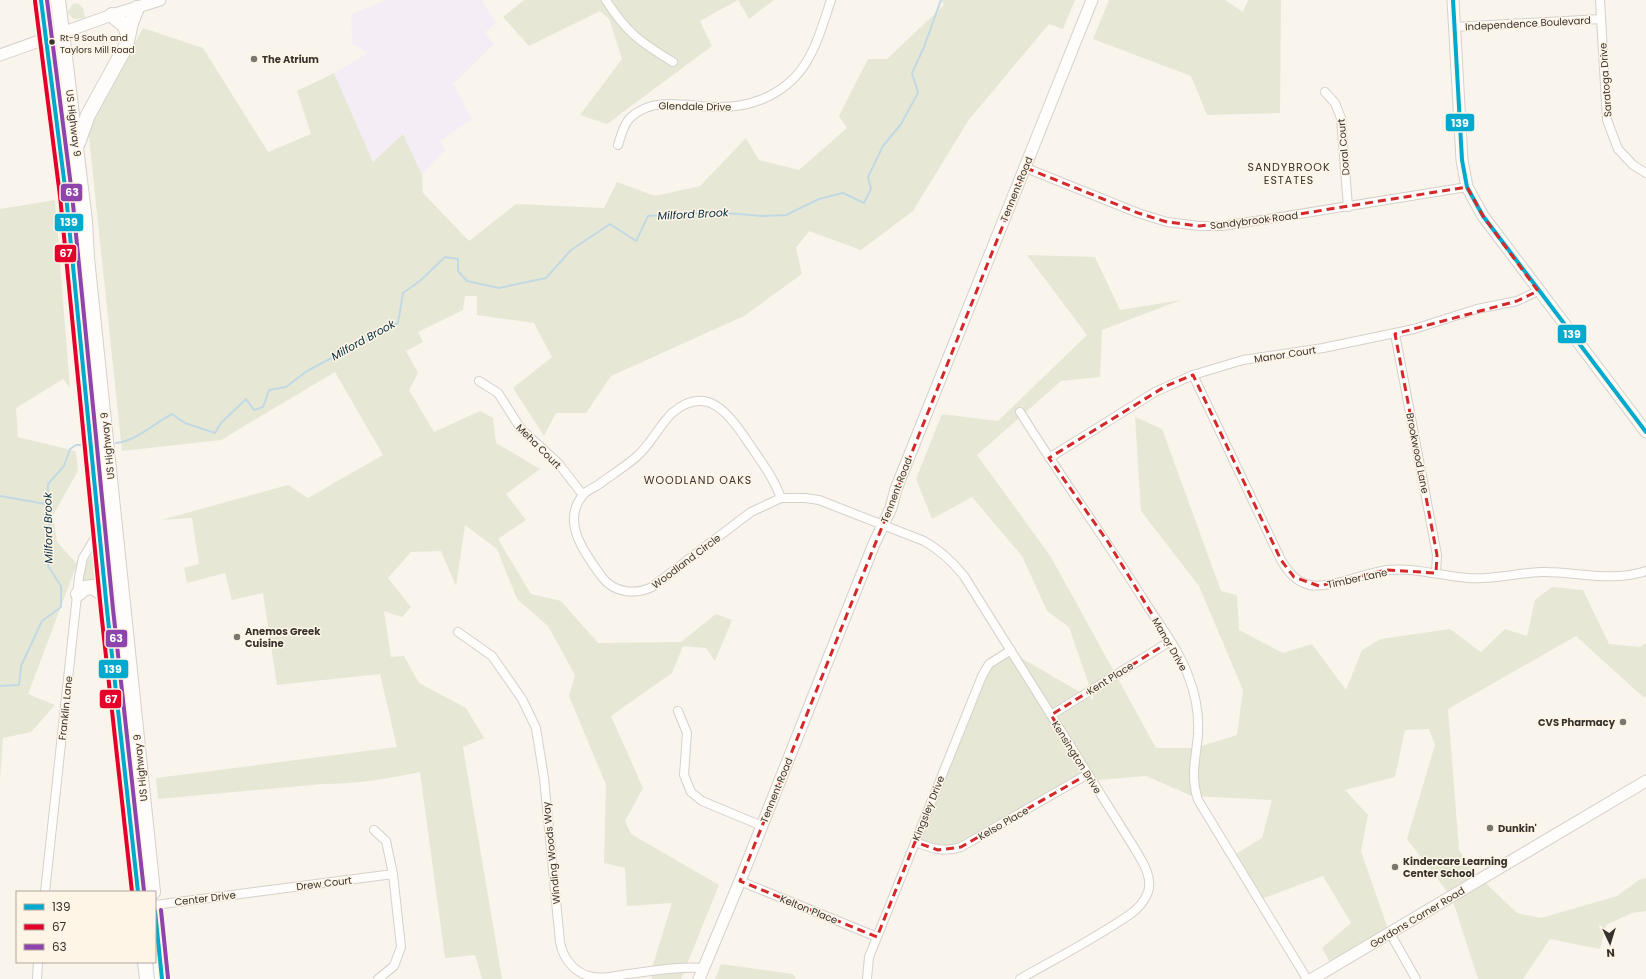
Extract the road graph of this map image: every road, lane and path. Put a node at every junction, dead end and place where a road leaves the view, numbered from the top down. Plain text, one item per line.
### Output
1 (41, 0) edge
2 (58, 0) edge
3 (160, 0) edge
4 (606, 0) edge
5 (831, 0) edge
6 (1092, 0) edge
7 (1453, 0) edge
8 (1600, 0) edge
9 (137, 8) junction
10 (112, 15) junction
11 (1601, 19) junction
12 (1454, 28) junction
13 (63, 32) junction
14 (128, 34) junction
15 (46, 38) junction
16 (0, 55) edge
17 (673, 62) dead end
18 (1325, 92) dead end
19 (77, 145) junction
20 (618, 146) dead end
21 (1026, 168) junction
22 (1646, 173) edge
23 (1467, 187) junction
24 (1348, 207) junction
25 (1538, 291) junction
26 (1395, 334) junction
27 (1192, 375) junction
28 (479, 381) dead end
29 (1020, 412) dead end
30 (1646, 432) edge
31 (1049, 458) junction
32 (583, 495) junction
33 (781, 498) junction
34 (883, 525) junction
35 (100, 529) junction
36 (1646, 571) edge
37 (1436, 573) junction
38 (78, 594) junction
39 (107, 597) junction
40 (458, 632) dead end
41 (1169, 642) junction
42 (1011, 650) junction
43 (678, 710) dead end
44 (1051, 715) junction
45 (1088, 774) junction
46 (1646, 781) edge
47 (762, 826) junction
48 (374, 830) dead end
49 (914, 842) junction
50 (393, 874) junction
51 (740, 881) junction
52 (45, 891) edge
53 (138, 891) edge
54 (153, 891) edge
55 (256, 892) joint
56 (156, 905) edge
57 (156, 921) edge
58 (1390, 933) junction
59 (877, 937) junction
60 (38, 963) edge
61 (145, 963) edge
62 (703, 968) junction
63 (37, 979) edge
64 (147, 979) edge
65 (162, 979) edge
66 (378, 979) edge
67 (699, 979) edge
68 (866, 979) edge
69 (1020, 979) edge
70 (1307, 979) edge
71 (1312, 979) edge
72 (1416, 979) edge

1 - 15 highway, US Highway 9
2 - 13 highway, US Highway 9
3 - 9 street
4 - 17 street
5 - 20 street, Glendale Drive
6 - 21 street, Tennent Road
7 - 12 street
8 - 11 street, Saratoga Drive
9 - 10 street
9 - 14 highway
10 - 13 street
10 - 14 highway
11 - 12 street, Independence Boulevard
11 - 22 street, Saratoga Drive
12 - 23 street
13 - 15 street
13 - 19 highway, US Highway 9
14 - 19 highway
15 - 16 street
15 - 35 highway, US Highway 9
18 - 24 street, Doral Court
19 - 54 highway, US Highway 9
21 - 24 street, Sandybrook Road
21 - 34 street, Tennent Road
23 - 24 street, Sandybrook Road
23 - 25 street
25 - 26 street, Manor Court
25 - 30 street
26 - 27 street, Manor Court
26 - 37 street, Brookwood Lane
27 - 31 street, Manor Court
27 - 37 street, Timber Lane
28 - 32 street, Meha Court
29 - 31 street, Manor Drive
31 - 41 street, Manor Drive
32 - 33 street
32 - 33 street, Woodland Circle
33 - 34 street, Woodland Circle
34 - 42 street, Kensington Drive
34 - 47 street, Tennent Road
35 - 38 street, Franklin Lane
35 - 39 highway, US Highway 9
36 - 37 street, Timber Lane
38 - 39 highway
38 - 52 street, Franklin Lane
39 - 53 highway, US Highway 9
40 - 62 street, Winding Woods Way
41 - 44 street, Kent Place
41 - 70 street, Manor Drive
42 - 44 street, Kensington Drive
42 - 49 street, Kingsley Drive
43 - 47 street
44 - 45 street, Kensington Drive
45 - 49 street, Kelso Place
45 - 69 street, Kensington Drive
46 - 58 street, Gordons Corner Road
47 - 51 street, Tennent Road
48 - 50 street
49 - 59 street, Kingsley Drive
50 - 55 street, Drew Court
50 - 66 street
51 - 59 street, Kelton Place
51 - 62 street, Tennent Road
55 - 56 street, Center Drive
57 - 65 highway
58 - 71 street, Gordons Corner Road
58 - 72 street
59 - 68 street, Kingsley Drive
60 - 63 street
61 - 64 highway
62 - 67 street, Tennent Road

